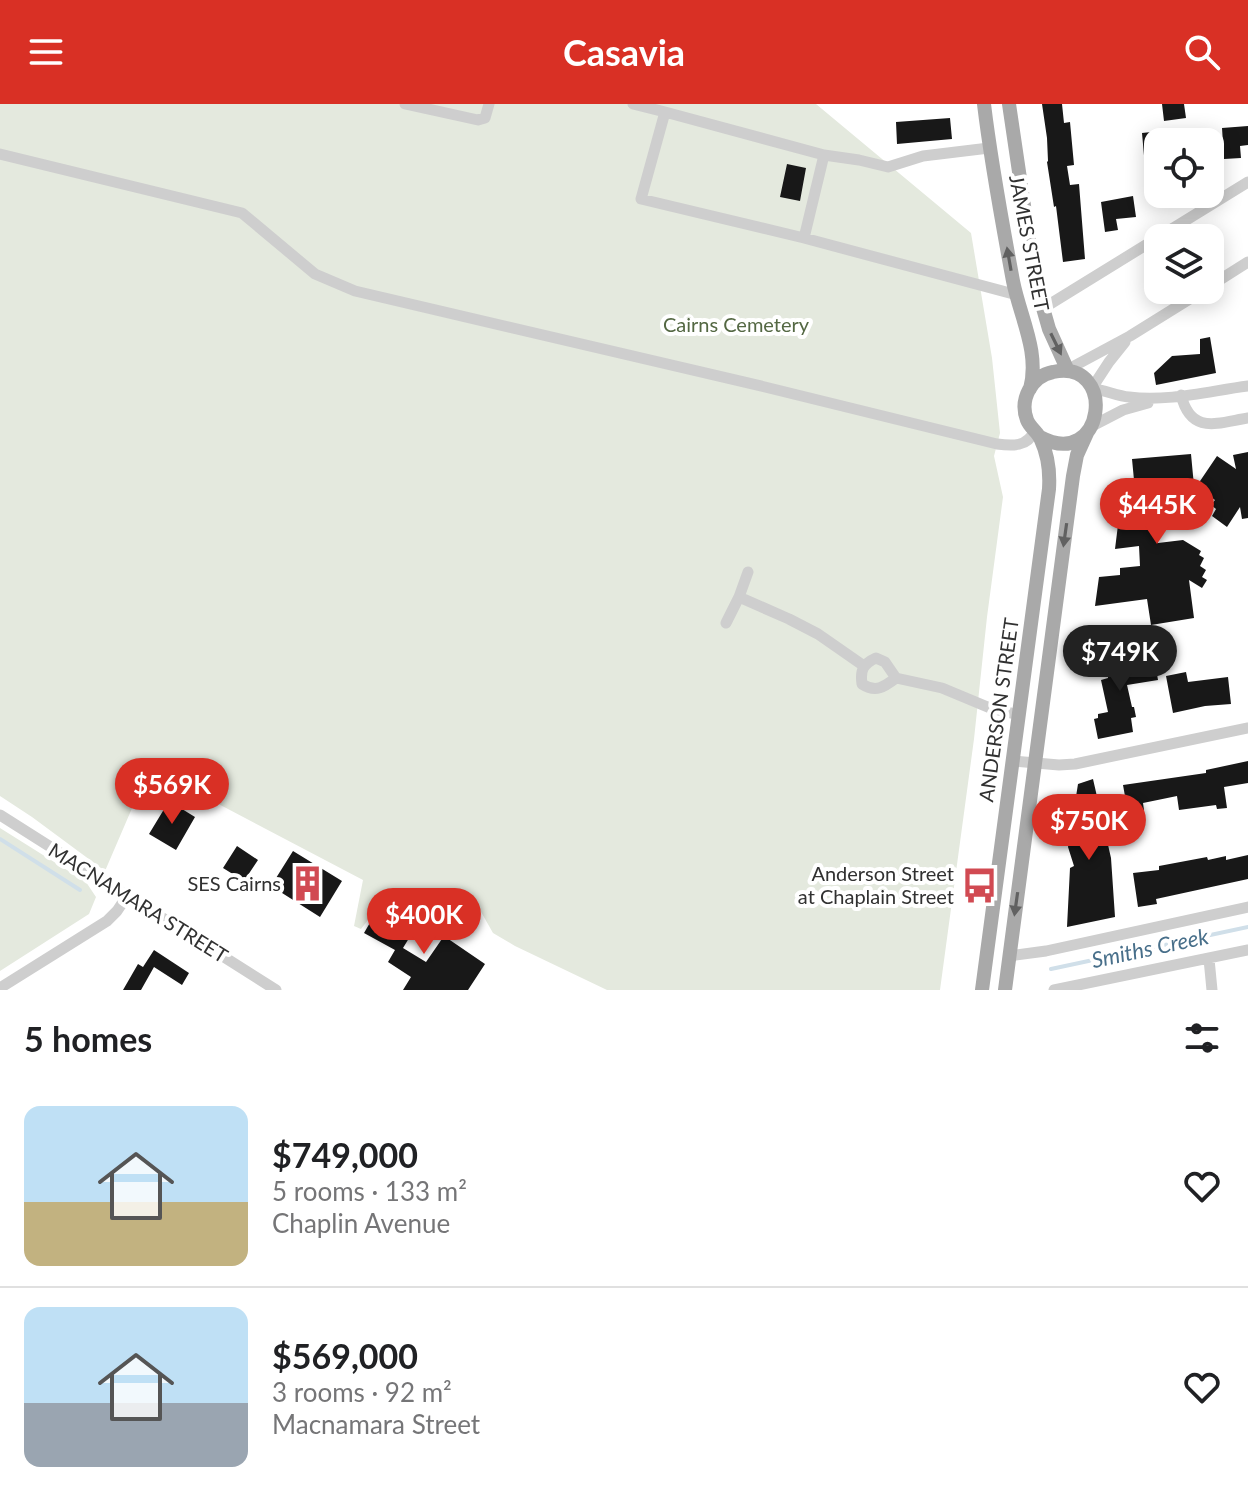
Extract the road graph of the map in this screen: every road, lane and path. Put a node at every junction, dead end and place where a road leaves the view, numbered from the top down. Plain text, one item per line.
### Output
1 (405, 104) edge
2 (489, 104) edge
3 (633, 104) edge
4 (984, 104) edge
5 (1009, 104) edge
6 (665, 112) junction
7 (989, 148) junction
8 (0, 154) edge
9 (824, 155) junction
10 (1248, 182) edge
11 (804, 238) junction
12 (1248, 262) edge
13 (1224, 277) edge
14 (1017, 295) junction
15 (1181, 304) edge
16 (1042, 309) junction
17 (1130, 336) junction
18 (1069, 371) junction
19 (1248, 386) edge
20 (1029, 389) junction
21 (1092, 389) junction
22 (1181, 395) junction
23 (1160, 399) junction
24 (1248, 418) edge
25 (1089, 429) junction
26 (1037, 434) junction
27 (748, 572) dead end
28 (739, 597) junction
29 (726, 623) dead end
30 (864, 666) junction
31 (896, 678) junction
32 (1019, 715) junction
33 (1248, 728) edge
34 (1013, 761) junction
35 (1035, 763) junction
36 (0, 815) edge
37 (127, 896) junction
38 (1248, 907) edge
39 (1248, 950) edge
40 (1009, 956) junction
41 (1209, 959) junction
42 (0, 988) edge
43 (276, 990) edge
44 (982, 990) edge
45 (1005, 990) edge
46 (1054, 990) edge
47 (1212, 990) edge

1 - 2 street
3 - 6 street
4 - 7 main road, JAMES STREET
5 - 16 main road, JAMES STREET
6 - 9 street
6 - 11 street
7 - 9 street
14 -> 7 main road, JAMES STREET
8 - 26 street
9 - 11 street
10 - 16 street
11 - 14 street
12 - 13 street
14 - 20 main road, JAMES STREET
15 - 17 street
16 -> 18 main road, JAMES STREET
17 - 18 street
17 - 21 street
18 - 20 main road
18 - 21 main road
19 - 22 street
20 - 26 main road
21 - 23 street
21 - 25 main road
22 - 23 street
22 - 24 street
23 - 25 street
25 - 26 main road
25 -> 35 main road
26 - 32 main road, ANDERSON STREET
27 - 28 street
28 - 29 street
28 - 30 street
30 - 31 street
30 - 31 street
31 - 32 street
32 - 34 main road, ANDERSON STREET
33 - 35 street
34 - 35 street
34 - 44 main road, ANDERSON STREET
35 -> 40 main road
36 - 37 street, MACNAMARA STREET
37 - 42 street
37 - 43 street, MACNAMARA STREET
38 - 40 street
39 - 41 street
40 - 45 main road
41 - 46 street
41 - 47 street

